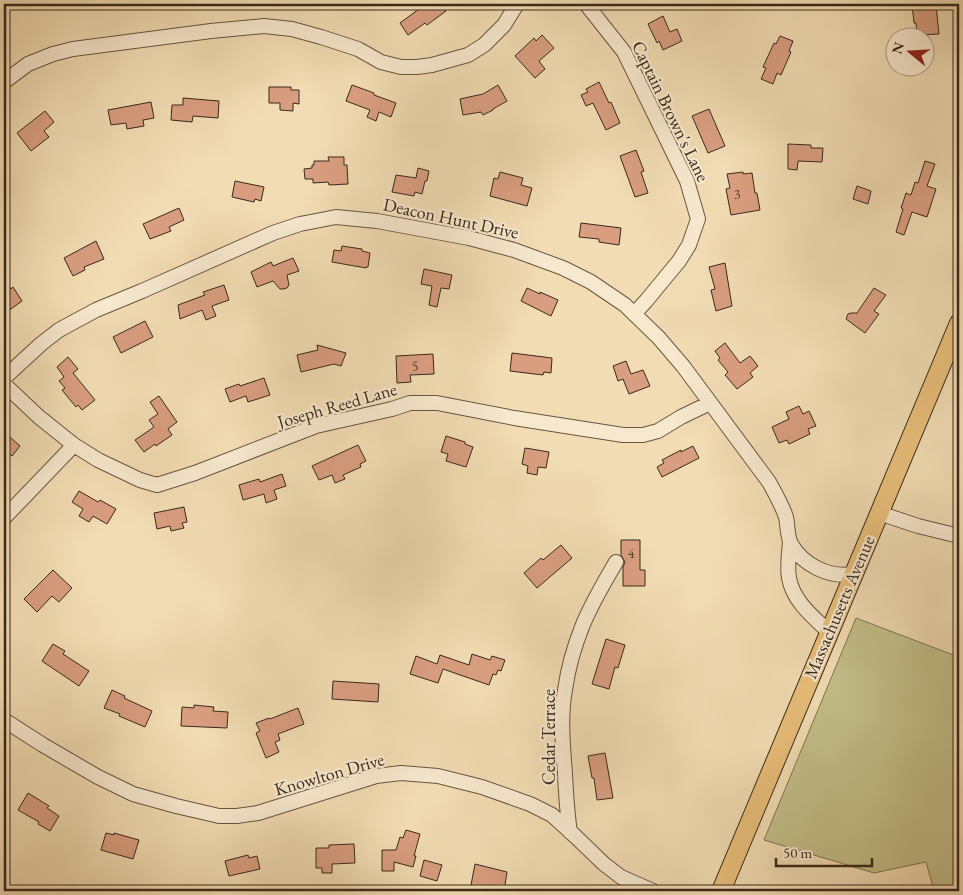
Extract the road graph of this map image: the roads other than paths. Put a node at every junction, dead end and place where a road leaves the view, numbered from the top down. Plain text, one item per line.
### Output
1 (517, 4) edge
2 (586, 4) edge
3 (4, 82) edge
4 (634, 314) junction
5 (959, 323) edge
6 (4, 378) edge
7 (4, 384) edge
8 (710, 404) junction
9 (74, 445) junction
10 (879, 513) junction
11 (4, 518) edge
12 (959, 536) edge
13 (790, 542) junction
14 (616, 562) dead end
15 (853, 574) junction
16 (829, 632) junction
17 (4, 720) edge
18 (570, 832) junction
19 (653, 891) edge
20 (721, 891) edge

1 - 3 street
2 - 4 street, Captain Brown's Lane
4 - 6 street, Deacon Hunt Drive
4 - 8 street, Deacon Hunt Drive
5 - 10 main road, Massachusetts Avenue
7 - 9 street, Joseph Reed Lane
8 - 9 street, Joseph Reed Lane
8 - 13 street, Deacon Hunt Drive
9 - 11 street
10 - 12 street
10 - 15 main road, Massachusetts Avenue
13 - 15 street, Deacon Hunt Drive
13 - 16 street, Deacon Hunt Drive
14 - 18 street, Cedar Terrace
15 - 16 main road, Massachusetts Avenue
16 - 20 main road, Massachusetts Avenue
17 - 18 street, Knowlton Drive
18 - 19 street, Knowlton Drive

